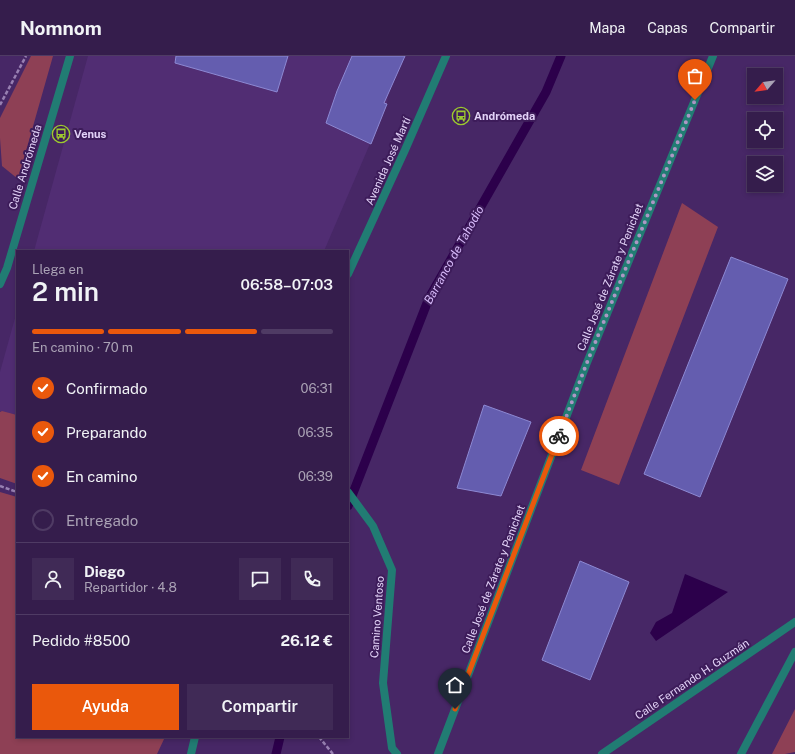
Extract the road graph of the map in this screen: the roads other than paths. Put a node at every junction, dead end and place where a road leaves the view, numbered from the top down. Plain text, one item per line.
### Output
1 (70, 56) edge
2 (446, 56) edge
3 (713, 56) edge
4 (7, 268) junction
5 (349, 272) edge
6 (0, 274) edge
7 (0, 284) edge
8 (349, 493) edge
9 (795, 622) edge
10 (795, 652) edge
11 (195, 738) edge
12 (191, 754) edge
13 (397, 754) edge
14 (438, 754) edge
15 (602, 754) edge
16 (741, 754) edge

1 - 4 street, Calle Andrómeda
2 - 5 street, Avenida José Martí
3 - 14 street, Calle José de Zárate y Penichet
4 - 6 street
4 - 7 street, Calle Andrómeda
8 - 13 street, Camino Ventoso
9 - 15 street, Calle Fernando H. Guzmán
10 - 16 street
11 - 12 street

